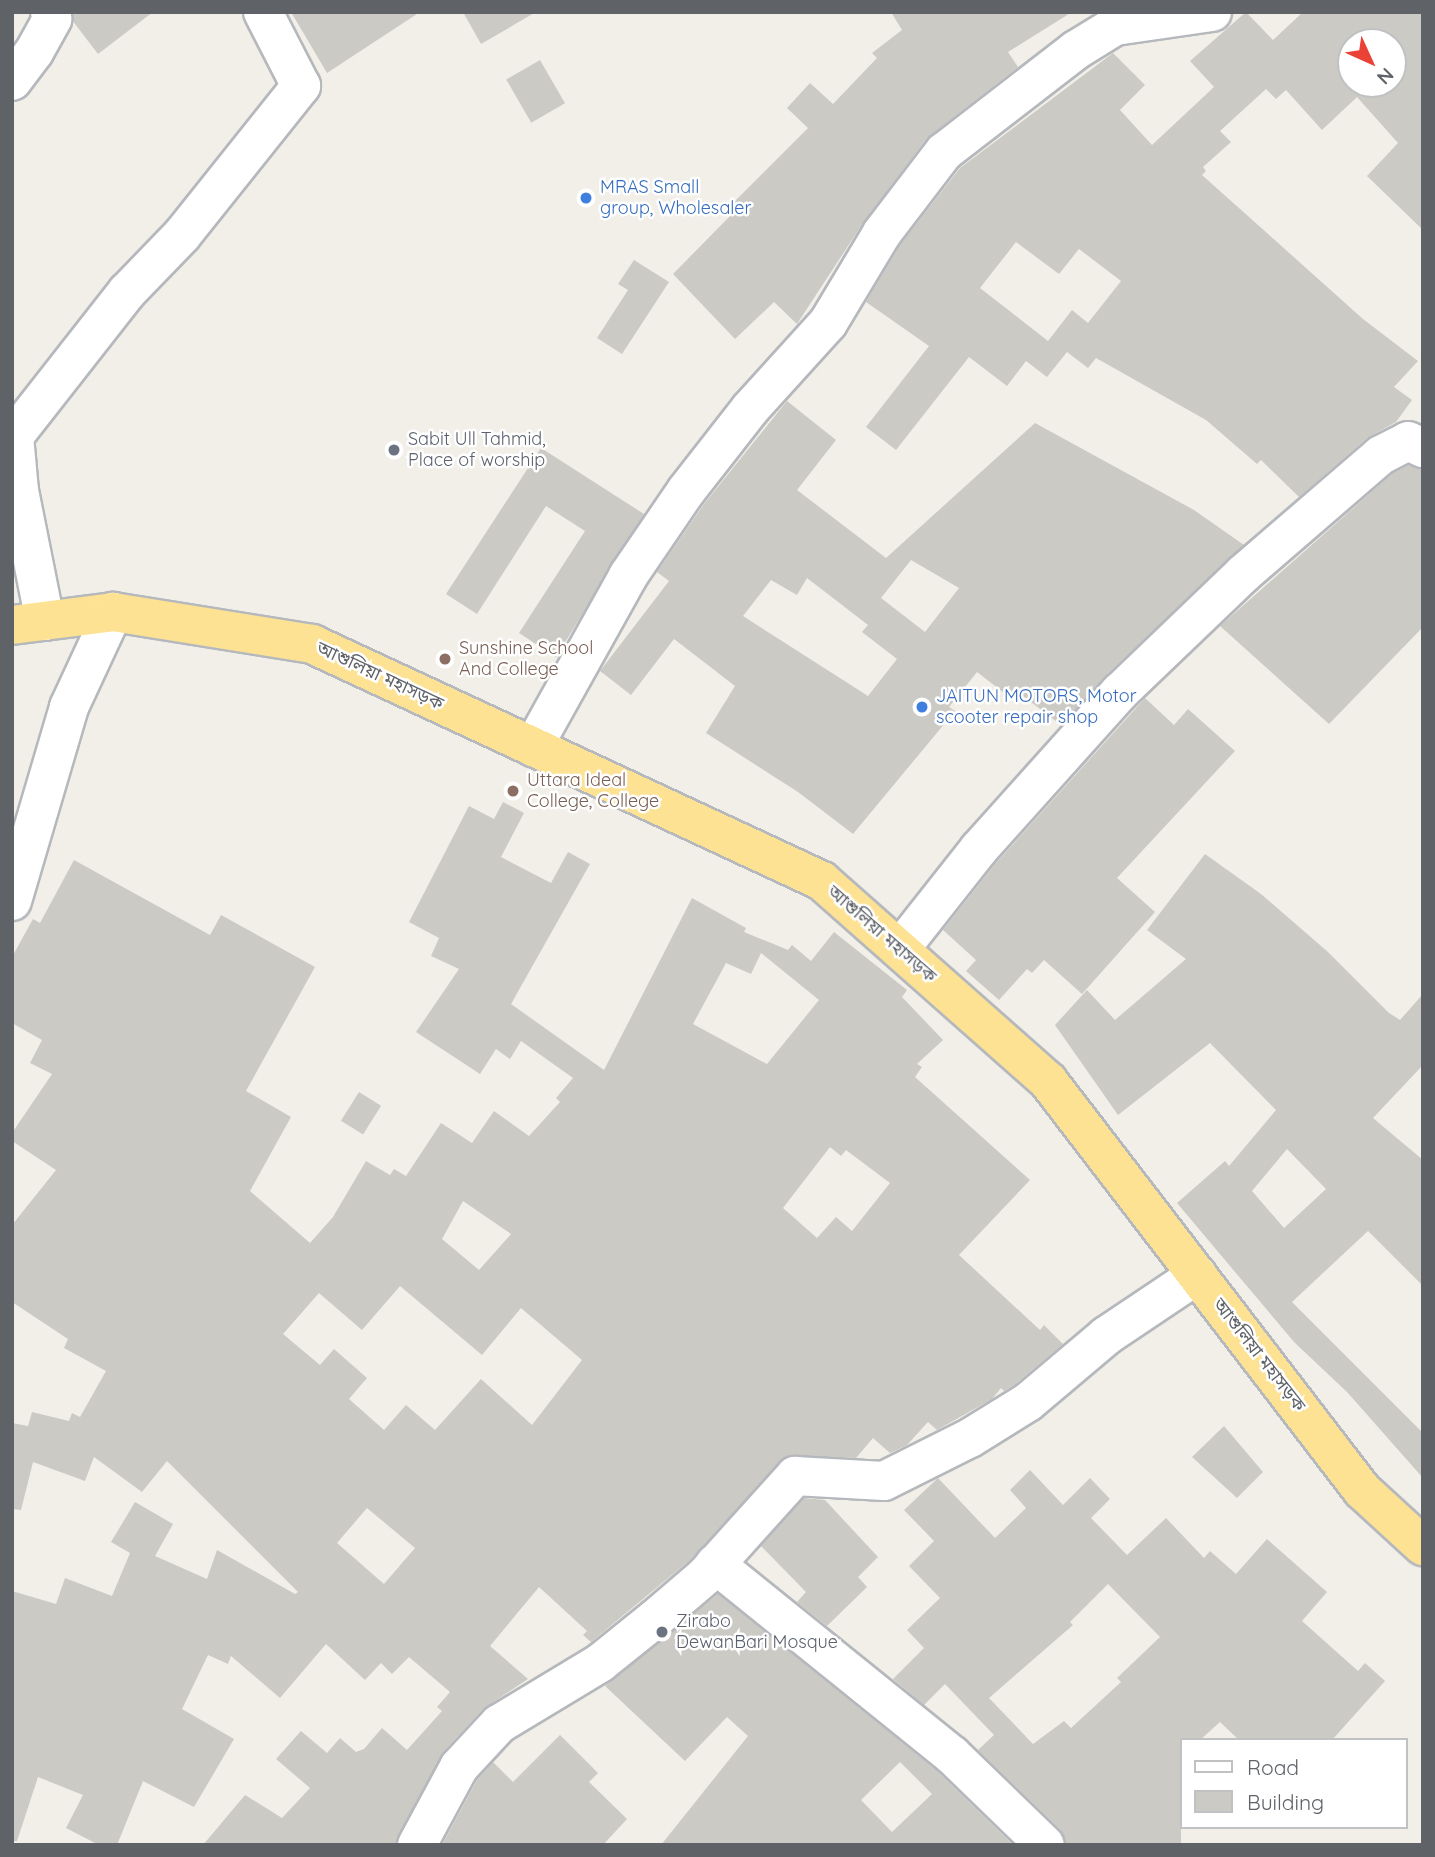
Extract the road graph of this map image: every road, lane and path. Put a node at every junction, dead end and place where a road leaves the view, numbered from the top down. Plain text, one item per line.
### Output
1 (50, 12) edge
2 (263, 12) edge
3 (1212, 12) edge
4 (12, 81) edge
5 (1423, 448) edge
6 (113, 611) junction
7 (29, 623) edge
8 (533, 747) junction
9 (12, 901) edge
10 (900, 949) junction
11 (1197, 1275) junction
12 (1423, 1546) edge
13 (715, 1564) junction
14 (417, 1845) edge
15 (1045, 1845) edge

1 - 4 street
2 - 7 street
3 - 8 street
5 - 10 street
6 - 7 highway, আশুলিয়া মহাসড়ক
6 - 8 highway, আশুলিয়া মহাসড়ক
6 - 9 street
8 - 10 highway, আশুলিয়া মহাসড়ক
10 - 11 highway, আশুলিয়া মহাসড়ক
11 - 12 highway, আশুলিয়া মহাসড়ক
11 - 13 street
13 - 14 street
13 - 15 street

